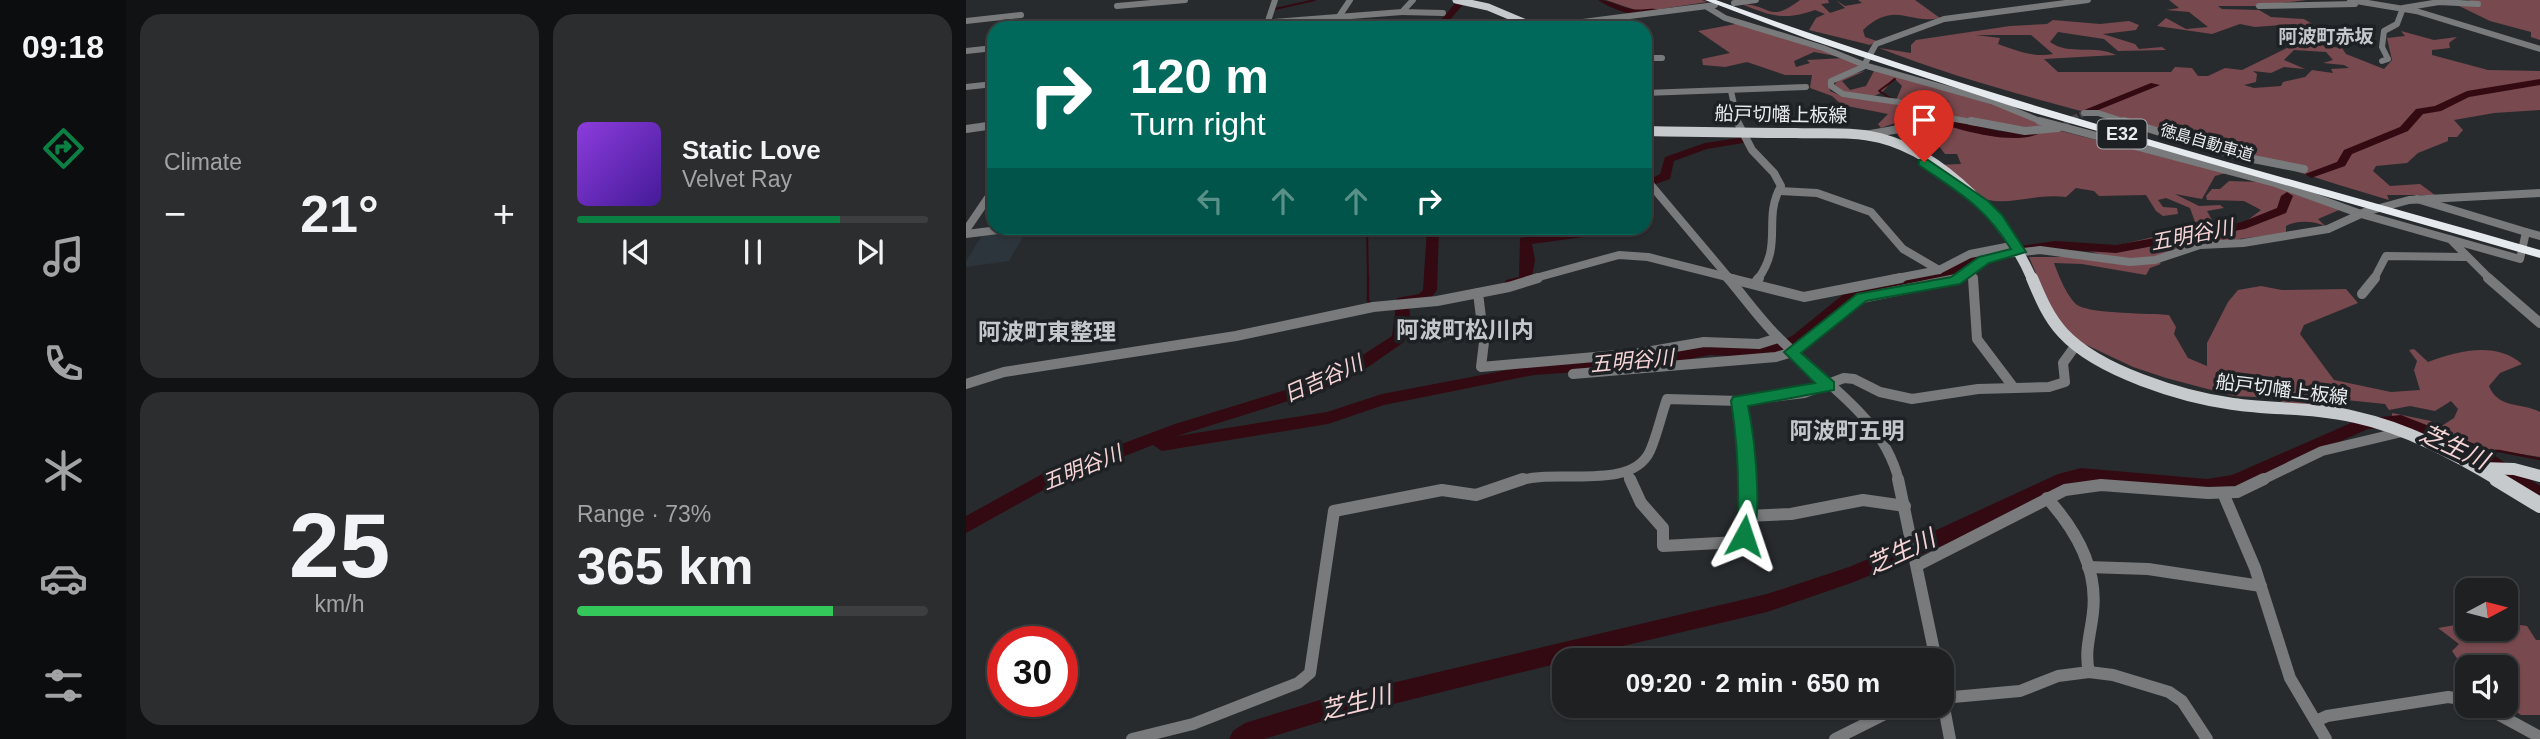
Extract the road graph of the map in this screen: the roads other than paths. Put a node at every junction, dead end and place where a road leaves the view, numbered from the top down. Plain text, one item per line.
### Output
1 (1121, 0) edge
2 (1185, 0) edge
3 (1275, 0) edge
4 (1350, 0) edge
5 (1413, 0) edge
6 (1756, 0) edge
7 (2088, 0) edge
8 (2350, 0) edge
9 (1461, 1) edge
10 (1745, 1) edge
11 (1713, 3) edge
12 (1734, 3) dead end
13 (2478, 4) dead end
14 (2259, 6) dead end
15 (2403, 8) junction
16 (1402, 12) junction
17 (1443, 13) dead end
18 (1340, 15) junction
19 (1021, 16) dead end
20 (2399, 16) junction
21 (1326, 18) junction
22 (966, 21) edge
23 (1269, 21) joint
24 (1332, 21) edge
25 (1518, 21) edge
26 (1587, 21) edge
27 (2537, 47) edge
28 (987, 49) edge
29 (966, 51) edge
30 (1652, 58) edge
31 (1662, 58) dead end
32 (2382, 61) dead end
33 (1868, 65) junction
34 (987, 85) edge
35 (966, 87) edge
36 (1806, 87) dead end
37 (1731, 91) junction
38 (1652, 92) edge
39 (2084, 113) tunnel mouth
40 (1926, 115) junction
41 (987, 126) edge
42 (2061, 126) junction
43 (966, 129) edge
44 (1652, 131) edge
45 (1744, 132) junction
46 (1864, 135) junction
47 (2304, 169) dead end
48 (1652, 186) edge
49 (1780, 191) junction
50 (2540, 193) edge
51 (987, 199) edge
52 (2413, 199) junction
53 (2363, 213) junction
54 (987, 230) edge
55 (966, 232) edge
56 (2526, 233) junction
57 (2540, 236) edge
58 (2448, 237) junction
59 (2017, 248) junction
60 (2540, 248) edge
61 (2540, 254) edge
62 (2465, 257) junction
63 (1970, 268) junction
64 (1939, 270) junction
65 (1725, 275) junction
66 (1755, 282) junction
67 (1478, 293) junction
68 (2362, 294) dead end
69 (2540, 323) edge
70 (1785, 345) junction
71 (2076, 345) junction
72 (1573, 374) dead end
73 (966, 384) edge
74 (1828, 386) junction
75 (2014, 388) junction
76 (1739, 401) junction
77 (2402, 432) junction
78 (2486, 467) junction
79 (1628, 473) junction
80 (2539, 475) edge
81 (2223, 493) junction
82 (2047, 498) junction
83 (2540, 505) edge
84 (1905, 506) junction
85 (1747, 516) junction
86 (1917, 561) junction
87 (2088, 567) junction
88 (2261, 586) junction
89 (1934, 648) edge
90 (2089, 672) junction
91 (1954, 697) edge
92 (2455, 698) edge
93 (1877, 718) edge
94 (1946, 718) edge
95 (2510, 718) edge
96 (2316, 721) junction
97 (2540, 737) edge
98 (1132, 739) edge
99 (1836, 739) edge
100 (1950, 739) edge
101 (2207, 739) edge
102 (2326, 739) edge

1 - 2 street
3 - 23 street
4 - 18 street
5 - 16 street
6 - 10 street
7 - 33 street
8 - 15 street
9 - 25 main road
10 - 12 street
11 - 26 street
11 - 33 street
11 - 60 highway, 徳島自動車道 / E32
11 - 61 highway, 徳島自動車道 / E32
13 - 15 street
14 - 20 street
15 - 20 street
15 - 27 street
16 - 17 street
16 - 18 street
18 - 21 street
19 - 22 street
20 - 32 street
21 - 23 street
21 - 24 street
28 - 29 street
30 - 31 street
33 - 40 street
33 - 42 street
34 - 35 street
36 - 37 street
37 - 38 street
37 - 45 street
39 - 47 street
40 - 42 street
40 - 46 street
41 - 43 street
42 - 53 street
44 - 45 main road, 船戸切幡上板線
45 - 46 main road, 船戸切幡上板線
45 - 49 street
46 - 59 main road, 船戸切幡上板線
48 - 65 street
49 - 64 street
49 - 66 street
50 - 52 street
51 - 55 street
52 - 53 street
52 - 56 street
53 - 58 street
53 - 59 street
54 - 55 street
56 - 57 street
56 - 58 street
58 - 62 street
59 - 63 street
59 - 64 street
59 - 71 main road, 船戸切幡上板線
62 - 68 street
62 - 69 street
63 - 70 street
63 - 75 street
64 - 66 street
65 - 66 street
65 - 67 street
65 - 70 street
67 - 70 street
67 - 73 street
70 - 72 street
70 - 74 street
71 - 75 street
71 - 77 main road, 船戸切幡上板線
74 - 75 street
74 - 76 street
74 - 84 street
76 - 79 street
76 - 85 street
77 - 78 main road, 船戸切幡上板線
77 - 81 street
78 - 80 main road
78 - 83 main road, 船戸切幡上板線
79 - 85 street
79 - 98 street
81 - 82 street
81 - 88 street
82 - 86 street
82 - 87 street
84 - 85 street
84 - 86 street
86 - 89 street
87 - 88 street
87 - 90 street
88 - 96 street
90 - 91 street
90 - 101 street
92 - 96 street
93 - 99 street
94 - 100 street
95 - 97 street
96 - 102 street

